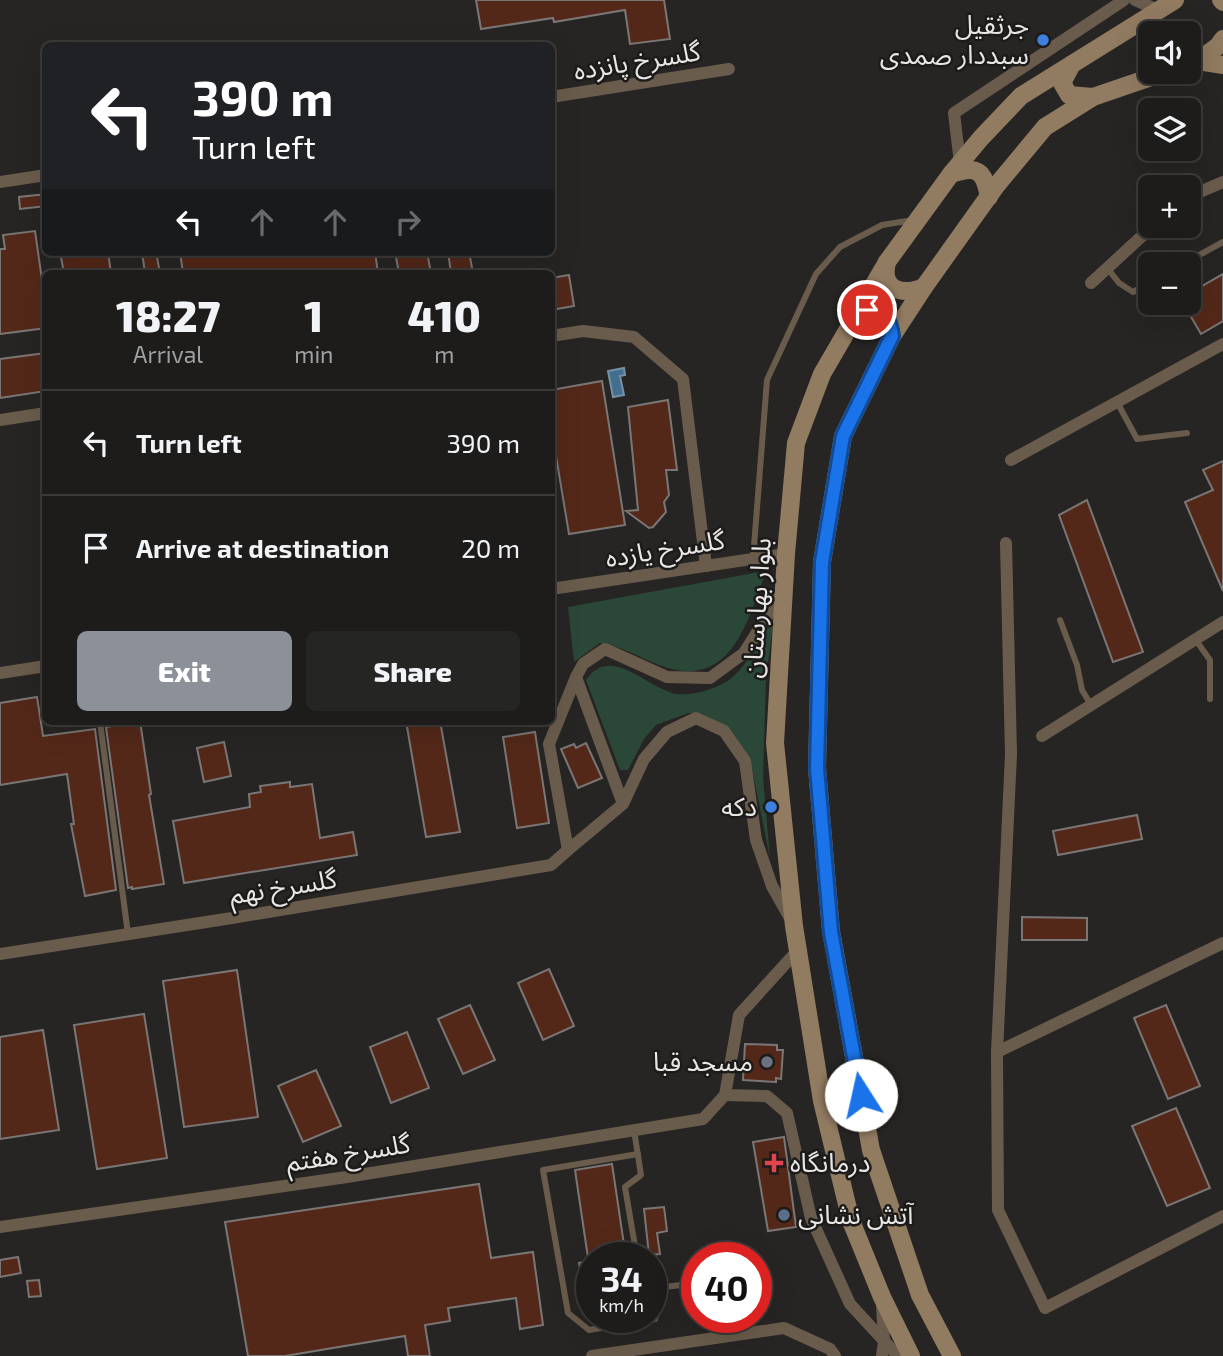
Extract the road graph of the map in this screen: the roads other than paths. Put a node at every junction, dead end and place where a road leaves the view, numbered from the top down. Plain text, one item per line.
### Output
1 (1124, 0) edge
2 (1135, 0) edge
3 (1175, 0) edge
4 (1158, 10) junction
5 (1223, 39) edge
6 (1201, 57) edge
7 (1201, 63) edge
8 (1072, 64) junction
9 (1024, 65) junction
10 (1223, 65) edge
11 (729, 69) dead end
12 (1138, 82) edge
13 (1039, 85) junction
14 (555, 96) edge
15 (1093, 97) junction
16 (956, 168) junction
17 (42, 176) edge
18 (0, 182) edge
19 (1223, 182) edge
20 (1201, 191) edge
21 (989, 197) junction
22 (918, 219) junction
23 (1140, 238) edge
24 (1223, 242) edge
25 (1201, 254) edge
26 (887, 262) junction
27 (1107, 268) junction
28 (1091, 283) dead end
29 (924, 287) junction
30 (1138, 289) edge
31 (853, 319) junction
32 (555, 335) edge
33 (892, 336) junction
34 (1223, 344) edge
35 (1117, 402) junction
36 (42, 414) edge
37 (0, 420) edge
38 (1187, 433) dead end
39 (1011, 460) dead end
40 (1006, 543) dead end
41 (786, 554) junction
42 (753, 559) junction
43 (706, 566) junction
44 (555, 588) edge
45 (785, 588) junction
46 (1060, 620) dead end
47 (1223, 622) edge
48 (1195, 639) junction
49 (42, 667) edge
50 (0, 673) edge
51 (576, 677) junction
52 (1210, 699) dead end
53 (1091, 705) junction
54 (100, 725) edge
55 (1042, 736) dead end
56 (623, 804) junction
57 (568, 850) junction
58 (794, 926) junction
59 (128, 934) junction
60 (1223, 943) edge
61 (798, 950) junction
62 (0, 954) edge
63 (997, 1052) junction
64 (725, 1095) junction
65 (634, 1130) junction
66 (638, 1154) junction
67 (1223, 1216) edge
68 (0, 1227) edge
69 (634, 1242) edge
70 (882, 1297) junction
71 (576, 1319) edge
72 (731, 1335) joint
73 (884, 1342) junction
74 (592, 1356) edge
75 (835, 1356) edge
76 (883, 1356) edge
77 (898, 1356) edge
78 (911, 1356) edge
79 (952, 1356) edge

1 - 9 street
2 - 4 street
3 - 4 street, بلوار بهارستان
4 - 8 street, بلوار بهارستان
5 - 6 street
7 - 10 street
8 - 13 street, بلوار بهارستان
8 - 15 street
9 - 13 street
9 - 16 street
11 - 14 street, گلسرخ پانزده
12 - 15 street
13 - 16 street, بلوار بهارستان
15 - 21 street
16 - 21 street
16 - 22 street, بلوار بهارستان
17 - 18 street
19 - 20 street
21 - 29 street
22 - 26 street, بلوار بهارستان
22 - 42 lane
23 - 27 street
24 - 25 lane
26 - 29 street
26 - 31 street, بلوار بهارستان
27 - 28 street
27 - 30 lane
29 - 33 street
31 - 33 street
31 - 41 street, بلوار بهارستان
32 - 43 street
33 - 79 street
34 - 35 street
35 - 38 lane
35 - 39 street
36 - 37 street
40 - 63 street
41 - 42 street, گلسرخ یازده
41 - 45 street, بلوار بهارستان
42 - 43 street, گلسرخ یازده
43 - 44 street, گلسرخ یازده
45 - 51 street
45 - 58 street, بلوار بهارستان
46 - 53 lane
47 - 48 street
48 - 52 lane
48 - 53 street
49 - 50 street
51 - 56 street
51 - 57 street
53 - 55 street
54 - 59 lane
56 - 57 street, گلسرخ نهم
56 - 58 street
57 - 59 street, گلسرخ نهم
58 - 61 street, بلوار بهارستان
59 - 62 street, گلسرخ نهم
60 - 63 street
61 - 64 street
61 - 70 street, بلوار بهارستان
63 - 67 street
64 - 65 street, گلسرخ هفتم
64 - 73 street
65 - 66 lane
65 - 68 street, گلسرخ هفتم
66 - 69 lane
66 - 71 lane
70 - 73 street
70 - 78 street, بلوار بهارستان
72 - 74 street
72 - 75 street
73 - 76 street
73 - 77 street

